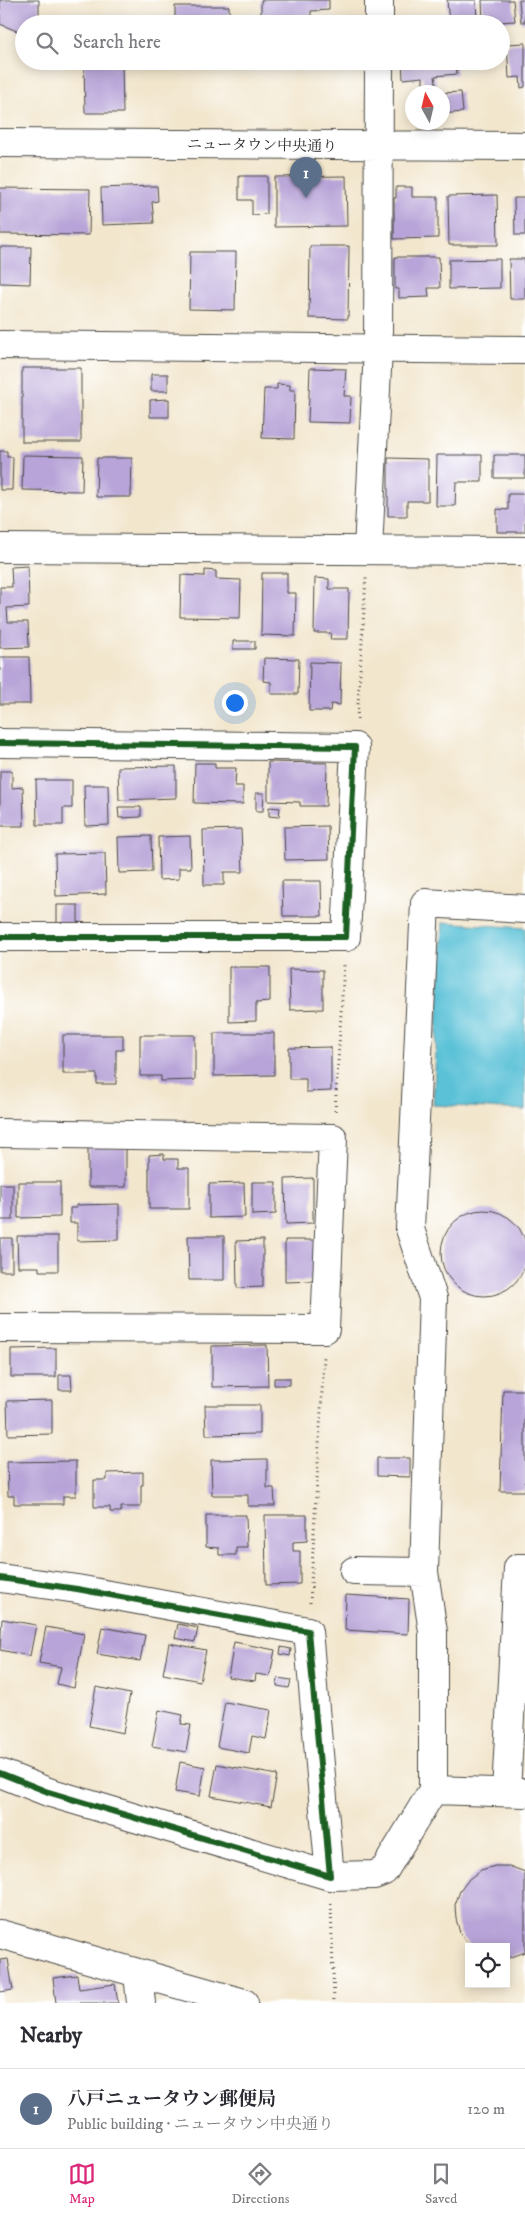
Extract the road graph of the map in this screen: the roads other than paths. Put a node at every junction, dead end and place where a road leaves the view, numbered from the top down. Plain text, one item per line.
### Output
1 (379, 0) edge
2 (379, 15) edge
3 (379, 70) edge
4 (0, 143) edge
5 (380, 146) junction
6 (525, 146) edge
7 (0, 346) edge
8 (378, 349) junction
9 (525, 350) edge
10 (0, 548) edge
11 (368, 550) junction
12 (525, 551) edge
13 (0, 743) edge
14 (525, 909) edge
15 (0, 937) edge
16 (0, 1133) edge
17 (0, 1328) edge
18 (525, 1568) edge
19 (354, 1571) dead end
20 (424, 1572) junction
21 (0, 1578) edge
22 (0, 1773) edge
23 (433, 1790) junction
24 (515, 1792) edge
25 (330, 1876) junction
26 (0, 1934) edge
27 (138, 1974) junction
28 (141, 2003) edge
29 (244, 2003) edge

1 - 2 street
3 - 5 street
4 - 5 street, ニュータウン中央通り
5 - 6 street, ニュータウン中央通り
5 - 8 street
7 - 8 street
8 - 9 street
8 - 11 street
10 - 11 street
11 - 12 street
13 - 15 street
14 - 20 street
16 - 17 street
18 - 24 street
19 - 20 street
20 - 23 street
21 - 25 street
22 - 25 street
23 - 24 street
23 - 25 street
26 - 27 street
27 - 28 street
27 - 29 street

